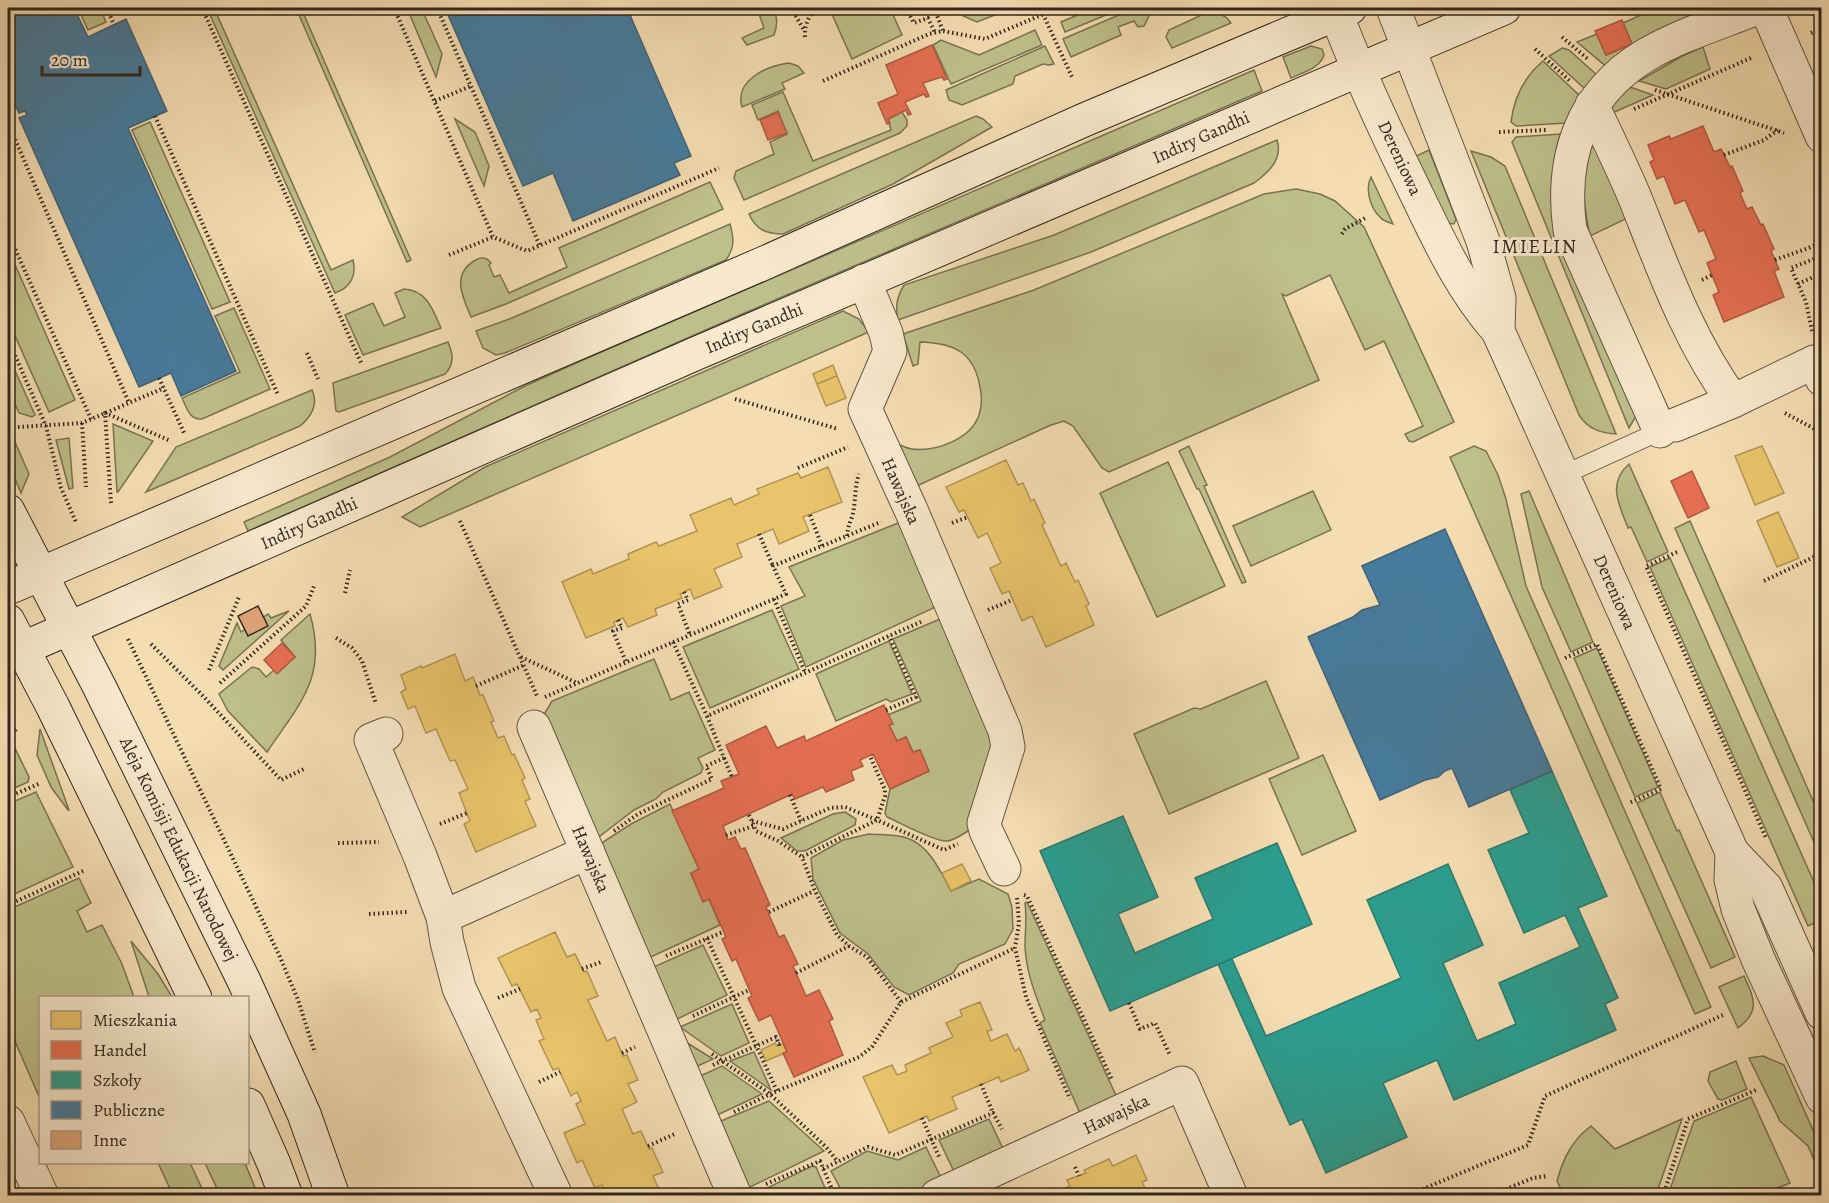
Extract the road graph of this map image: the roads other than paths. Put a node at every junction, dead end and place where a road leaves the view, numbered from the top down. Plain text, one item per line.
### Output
1 (1393, 8) edge
2 (1504, 8) edge
3 (1756, 8) edge
4 (1766, 8) edge
5 (1340, 10) edge
6 (1408, 50) junction
7 (1359, 70) junction
8 (1597, 114) junction
9 (1821, 136) edge
10 (864, 281) junction
11 (1498, 331) junction
12 (1821, 379) edge
13 (1733, 401) junction
14 (1668, 428) junction
15 (1563, 475) junction
16 (8, 511) edge
17 (39, 575) junction
18 (8, 588) edge
19 (68, 629) junction
20 (12, 642) edge
21 (536, 713) road end
22 (383, 724) road end
23 (588, 852) junction
24 (1732, 852) junction
25 (1004, 869) dead end
26 (443, 917) junction
27 (194, 996) edge
28 (1821, 1009) edge
29 (1821, 1096) edge
30 (249, 1107) edge
31 (8, 1122) edge
32 (748, 1191) edge
33 (42, 1196) edge
34 (286, 1196) edge
35 (333, 1196) edge
36 (556, 1196) edge
37 (937, 1196) edge
38 (1231, 1196) edge

1 - 6 street, Dereniowa
2 - 6 street, Indiry Gandhi
3 - 8 street
4 - 9 street
5 - 7 street, Dereniowa
5 - 17 street
6 - 7 street, Indiry Gandhi
6 - 11 street, Dereniowa
7 - 10 street, Indiry Gandhi
7 - 11 street, Dereniowa
8 - 13 street
8 - 14 street
10 - 19 street, Indiry Gandhi
10 - 25 street, Hawajska
11 - 15 street, Dereniowa
12 - 13 street
13 - 14 street
14 - 15 lane
15 - 24 street, Dereniowa
16 - 17 street, Aleja Komisji Edukacji Narodowej
17 - 18 street
17 - 19 street, Aleja Komisji Edukacji Narodowej
19 - 20 street, Indiry Gandhi
19 - 35 street, Aleja Komisji Edukacji Narodowej
20 - 27 street
21 - 23 street, Hawajska
22 - 26 street
23 - 26 street
23 - 32 street, Hawajska
24 - 28 street, Dereniowa
24 - 29 street, Dereniowa
26 - 36 street
30 - 34 street
31 - 33 street
37 - 38 street, Hawajska

